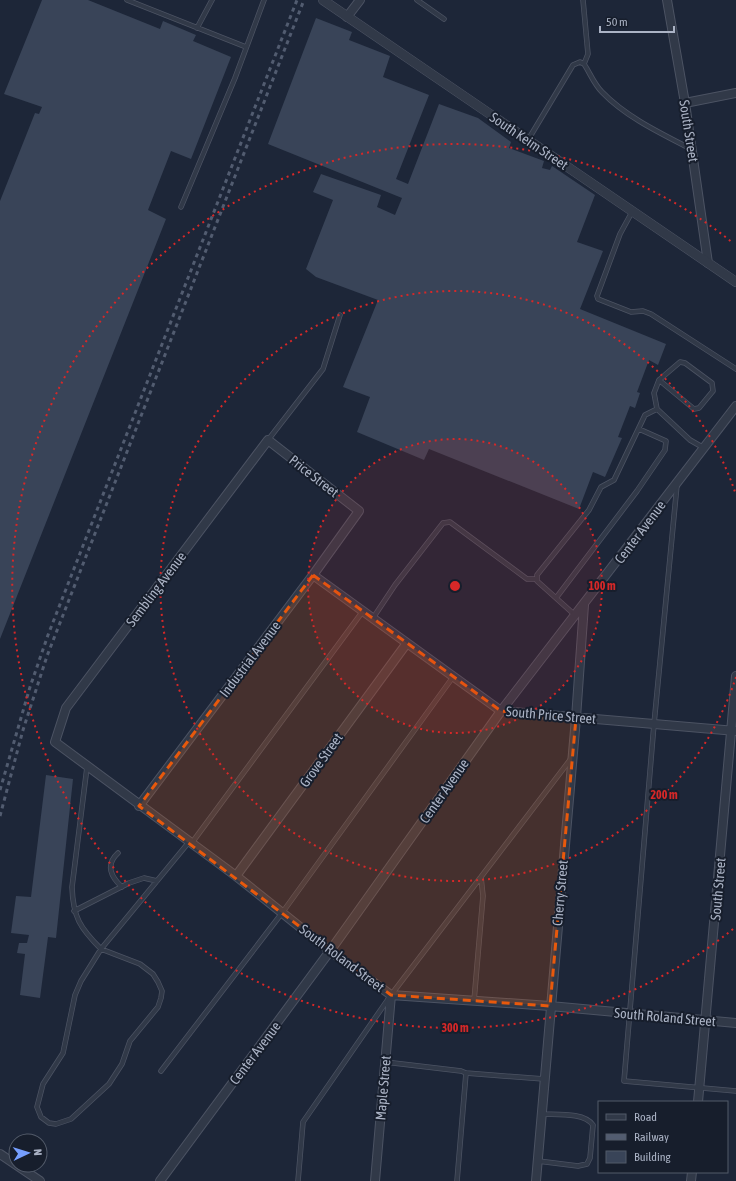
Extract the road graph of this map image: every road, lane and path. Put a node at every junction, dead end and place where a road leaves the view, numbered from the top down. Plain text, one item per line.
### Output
1 (127, 0) edge
2 (212, 0) edge
3 (264, 0) edge
4 (323, 0) edge
5 (360, 0) edge
6 (417, 0) edge
7 (583, 0) edge
8 (667, 0) edge
9 (347, 17) junction
10 (444, 19) dead end
11 (198, 28) junction
12 (246, 47) junction
13 (584, 64) junction
14 (736, 93) edge
15 (685, 103) junction
16 (528, 140) junction
17 (692, 150) junction
18 (181, 207) dead end
19 (632, 212) junction
20 (708, 263) junction
21 (736, 282) edge
22 (340, 315) dead end
23 (736, 369) edge
24 (659, 380) junction
25 (736, 406) edge
26 (657, 409) junction
27 (639, 429) junction
28 (268, 440) junction
29 (704, 448) junction
30 (678, 483) junction
31 (360, 511) joint
32 (314, 575) junction
33 (537, 579) junction
34 (556, 598) junction
35 (363, 611) junction
36 (373, 618) junction
37 (579, 618) junction
38 (407, 643) junction
39 (736, 676) edge
40 (453, 677) junction
41 (501, 711) junction
42 (576, 718) junction
43 (654, 724) junction
44 (734, 731) edge
45 (55, 742) joint
46 (573, 757) junction
47 (87, 766) junction
48 (139, 806) junction
49 (190, 843) junction
50 (118, 853) dead end
51 (236, 876) junction
52 (481, 877) junction
53 (157, 881) junction
54 (122, 886) junction
55 (74, 911) junction
56 (282, 912) junction
57 (101, 949) junction
58 (330, 951) junction
59 (391, 995) junction
60 (474, 1001) junction
61 (550, 1006) junction
62 (629, 1013) junction
63 (706, 1020) junction
64 (736, 1023) edge
65 (385, 1062) junction
66 (161, 1071) dead end
67 (466, 1073) junction
68 (544, 1079) junction
69 (700, 1088) junction
70 (736, 1091) edge
71 (698, 1101) edge
72 (541, 1114) junction
73 (1, 1155) edge
74 (537, 1161) junction
75 (40, 1181) edge
76 (160, 1181) edge
77 (298, 1181) edge
78 (375, 1181) edge
79 (457, 1181) edge
80 (536, 1181) edge

1 - 11 lane
2 - 11 lane
3 - 12 lane
4 - 9 street, South Keim Street
5 - 9 street
6 - 10 lane
7 - 13 lane
8 - 15 street, South Street
9 - 16 street, South Keim Street
11 - 12 lane
12 - 18 lane
13 - 16 lane
13 - 17 lane
14 - 15 street
15 - 17 street, South Street
16 - 19 street, South Keim Street
17 - 20 street, South Street
19 - 20 street, South Keim Street
19 - 23 lane
20 - 21 street, South Keim Street
22 - 28 lane
24 - 24 lane
24 - 26 lane
25 - 29 street, Center Avenue
26 - 27 lane
26 - 29 lane
27 - 33 lane
27 - 34 lane
28 - 31 street, Price Street
28 - 45 street, Sembling Avenue
29 - 30 street, Center Avenue
30 - 37 street, Center Avenue
30 - 43 lane
31 - 32 street, Industrial Avenue
32 - 35 street, South Price Street
32 - 48 street, Industrial Avenue
33 - 34 lane
33 - 36 lane
34 - 37 lane
35 - 36 street, South Price Street
35 - 49 lane
36 - 38 street, South Price Street
37 - 41 street, Center Avenue
37 - 42 street, Cherry Street
38 - 40 street, South Price Street
38 - 51 street, Grove Street
39 - 44 street, South Street
40 - 41 street, South Price Street
40 - 56 lane
41 - 42 street, South Price Street
41 - 58 street, Center Avenue
42 - 43 street, South Price Street
42 - 46 street, Cherry Street
43 - 44 street, South Price Street
43 - 62 lane
44 - 63 street, South Street
45 - 47 street, South Roland Street
46 - 52 lane
46 - 61 street, Cherry Street
47 - 48 street, South Roland Street
47 - 55 lane
48 - 49 street, South Roland Street
49 - 51 street, South Roland Street
49 - 53 lane
50 - 54 lane
51 - 56 street, South Roland Street
52 - 59 lane
52 - 60 lane
53 - 54 lane
53 - 57 lane
54 - 55 lane
55 - 57 lane
56 - 58 street, South Roland Street
56 - 66 lane
57 - 57 lane
58 - 59 street, South Roland Street
58 - 76 street, Center Avenue
59 - 60 street, South Roland Street
59 - 65 street, Maple Street
59 - 77 lane
60 - 61 street, South Roland Street
61 - 62 street, South Roland Street
61 - 68 street, Cherry Street
62 - 63 street, South Roland Street
62 - 69 lane
63 - 64 street, South Roland Street
63 - 69 street, South Street
65 - 67 lane
65 - 78 street, Maple Street
67 - 68 lane
67 - 79 lane
68 - 72 street, Cherry Street
69 - 70 lane
69 - 71 street, South Street
72 - 74 street, Cherry Street
72 - 74 lane
73 - 75 street
74 - 80 street, Cherry Street

